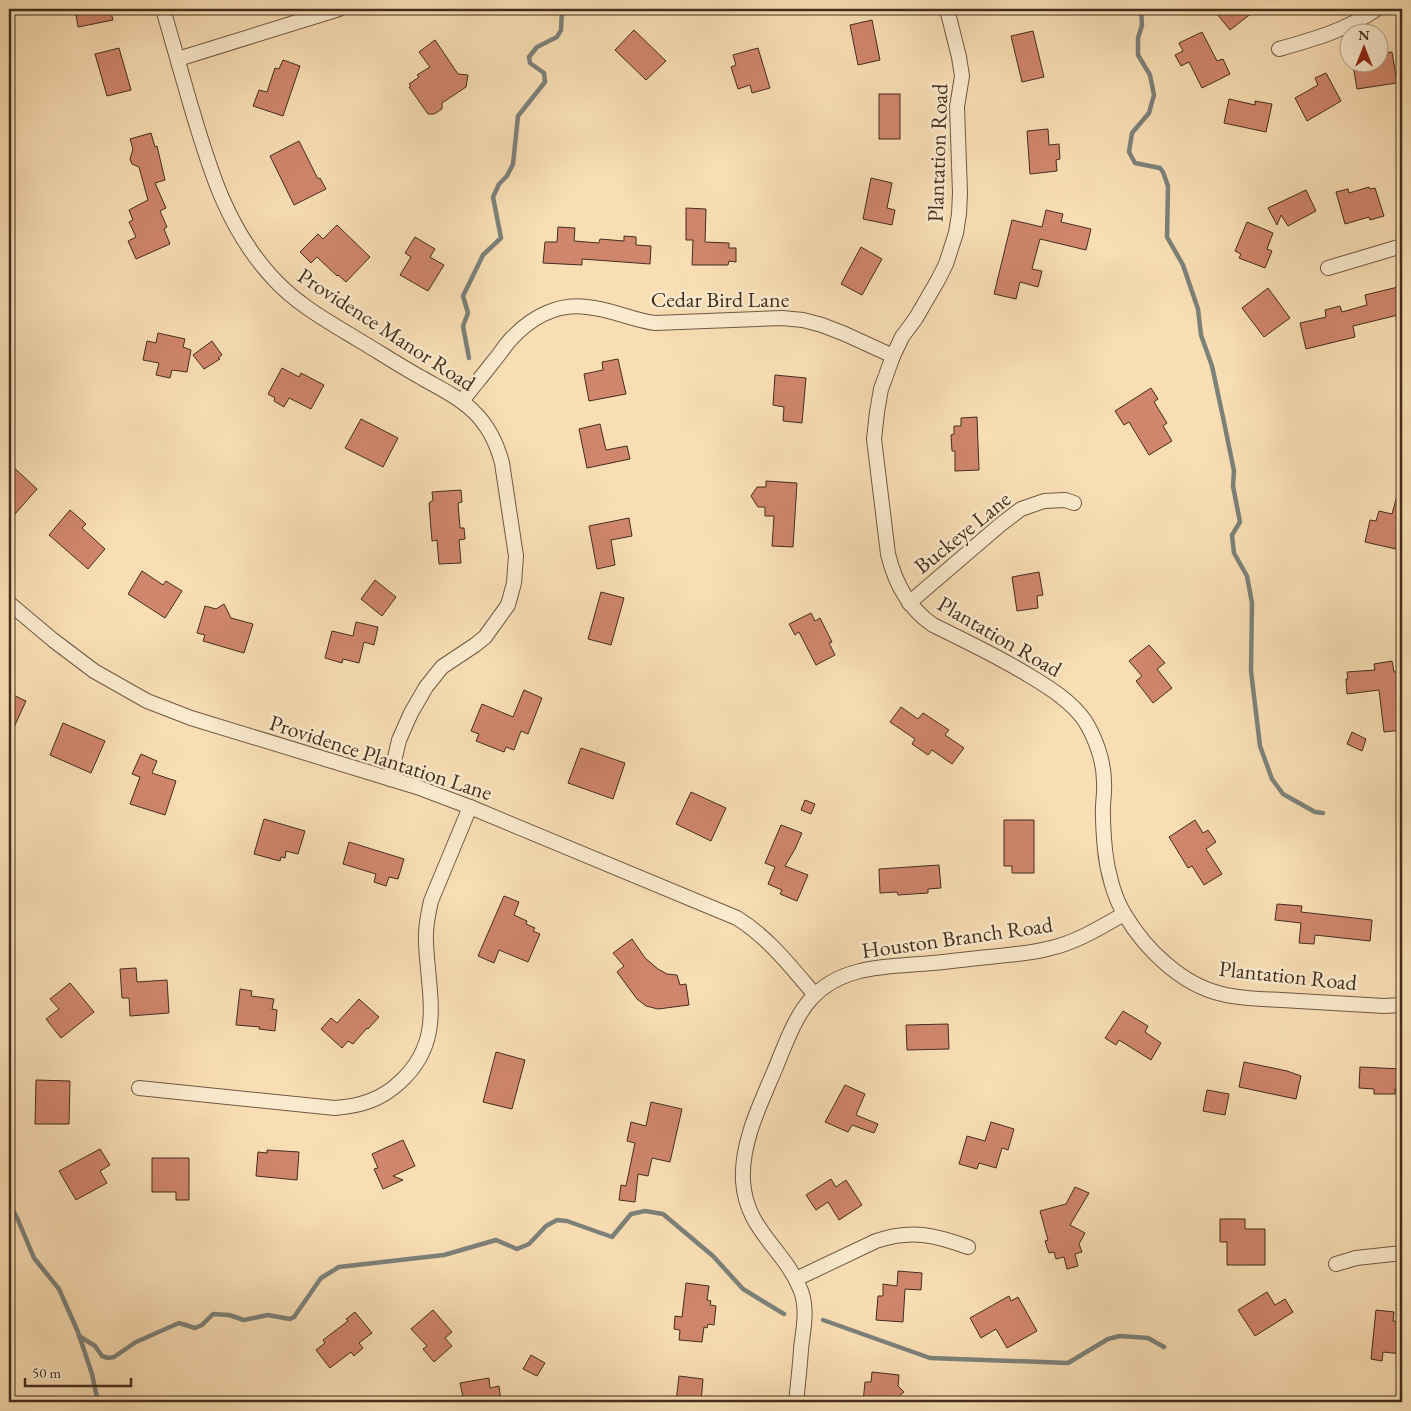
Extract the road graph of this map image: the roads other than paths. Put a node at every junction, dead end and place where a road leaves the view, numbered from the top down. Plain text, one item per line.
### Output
1 (163, 9) edge
2 (339, 9) edge
3 (947, 9) edge
4 (1377, 9) edge
5 (1279, 49) dead end
6 (178, 59) junction
7 (1402, 246) edge
8 (1328, 268) dead end
9 (893, 356) junction
10 (462, 401) junction
11 (1074, 503) dead end
12 (9, 603) edge
13 (909, 603) junction
14 (390, 779) junction
15 (470, 807) junction
16 (1124, 914) junction
17 (815, 995) junction
18 (1402, 1006) edge
19 (139, 1088) dead end
20 (968, 1247) dead end
21 (1402, 1252) edge
22 (1336, 1264) dead end
23 (796, 1279) junction
24 (796, 1402) edge

1 - 6 street, Providence Manor Road
2 - 6 street
3 - 9 street, Plantation Road
4 - 5 street
6 - 10 street, Providence Manor Road
7 - 8 street
9 - 10 street, Cedar Bird Lane
9 - 13 street, Plantation Road
10 - 14 street, Providence Manor Road
11 - 13 street, Buckeye Lane
12 - 14 street, Providence Plantation Lane
13 - 16 street, Plantation Road
14 - 15 street, Providence Plantation Lane
15 - 17 street, Providence Plantation Lane
15 - 19 street
16 - 17 street, Houston Branch Road
16 - 18 street, Plantation Road
17 - 23 street, Houston Branch Road
20 - 23 street
21 - 22 street
23 - 24 street, Houston Branch Road

